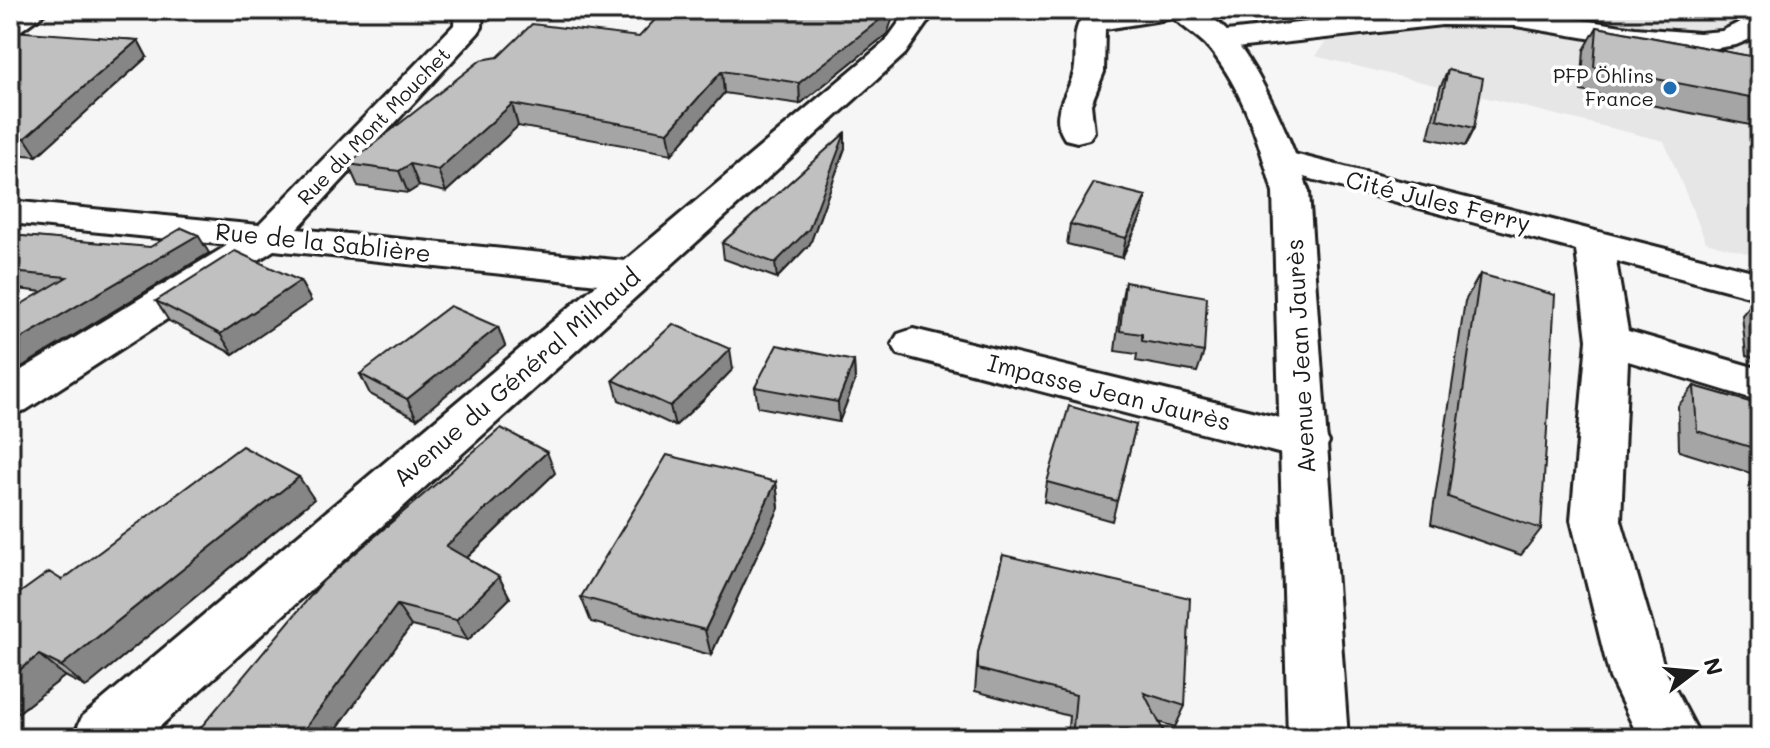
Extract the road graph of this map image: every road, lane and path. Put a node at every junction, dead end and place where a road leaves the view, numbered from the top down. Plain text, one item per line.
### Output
1 (35, 10) edge
2 (469, 10) edge
3 (922, 10) edge
4 (1174, 10) edge
5 (1181, 10) edge
6 (1419, 14) edge
7 (1760, 20) edge
8 (10, 25) edge
9 (1714, 40) junction
10 (1218, 41) junction
11 (1760, 51) edge
12 (1077, 132) dead end
13 (1282, 161) junction
14 (10, 212) edge
15 (269, 237) junction
16 (1594, 242) junction
17 (636, 275) junction
18 (1760, 286) edge
19 (1608, 340) junction
20 (913, 344) dead end
21 (1760, 385) edge
22 (10, 398) edge
23 (1305, 442) junction
24 (103, 738) edge
25 (1318, 738) edge
26 (1671, 738) edge

1 - 8 street
2 - 15 street, Rue du Mont Mouchet
3 - 17 street, Avenue du Général Milhaud
4 - 12 street
5 - 10 street, Avenue Jean Jaurès
6 - 9 street
6 - 10 street
7 - 9 street
9 - 11 street
10 - 13 street, Avenue Jean Jaurès
13 - 16 street, Cité Jules Ferry
13 - 23 street, Avenue Jean Jaurès
14 - 15 street, Rue de la Sablière
15 - 17 street, Rue de la Sablière
15 - 22 street, Rue du Mont Mouchet
16 - 18 street, Cité Jules Ferry
16 - 19 street
17 - 24 street, Avenue du Général Milhaud
19 - 21 street
19 - 26 street
20 - 23 street, Impasse Jean Jaurès
23 - 25 street, Avenue Jean Jaurès

